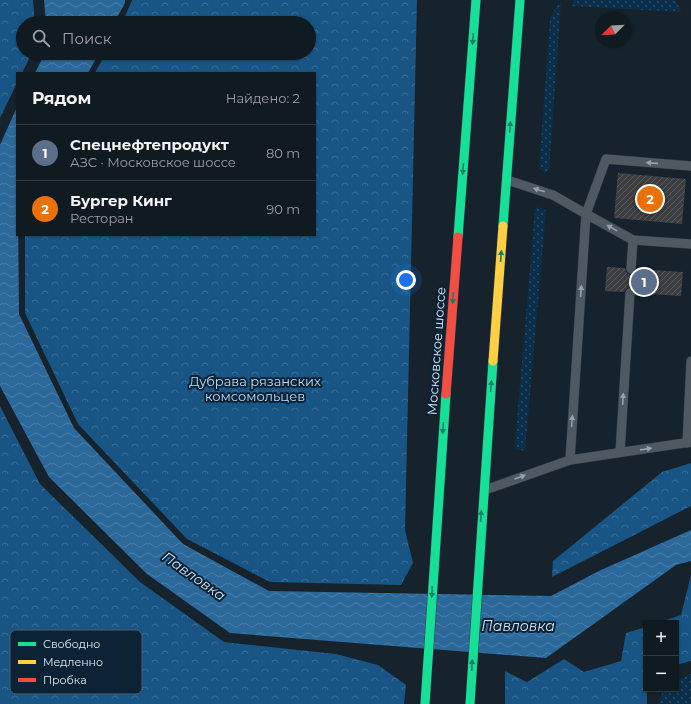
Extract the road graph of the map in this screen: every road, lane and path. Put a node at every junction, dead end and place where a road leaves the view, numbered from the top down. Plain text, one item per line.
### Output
1 (476, 0) edge
2 (520, 0) edge
3 (691, 166) edge
4 (506, 180) junction
5 (586, 214) junction
6 (633, 240) junction
7 (691, 244) edge
8 (631, 269) dead end
9 (630, 293) dead end
10 (691, 361) edge
11 (689, 442) edge
12 (620, 452) junction
13 (570, 460) junction
14 (483, 490) junction
15 (425, 704) edge
16 (470, 704) edge

1 -> 15 main road, Московское шоссе
4 -> 2 main road
3 -> 5 lane
5 -> 4 lane
14 -> 4 main road
6 -> 5 lane
13 -> 5 lane
6 - 7 lane
6 - 8 lane
12 -> 9 lane
10 - 11 lane
12 -> 11 lane
12 - 13 lane
14 -> 13 lane
16 -> 14 main road

